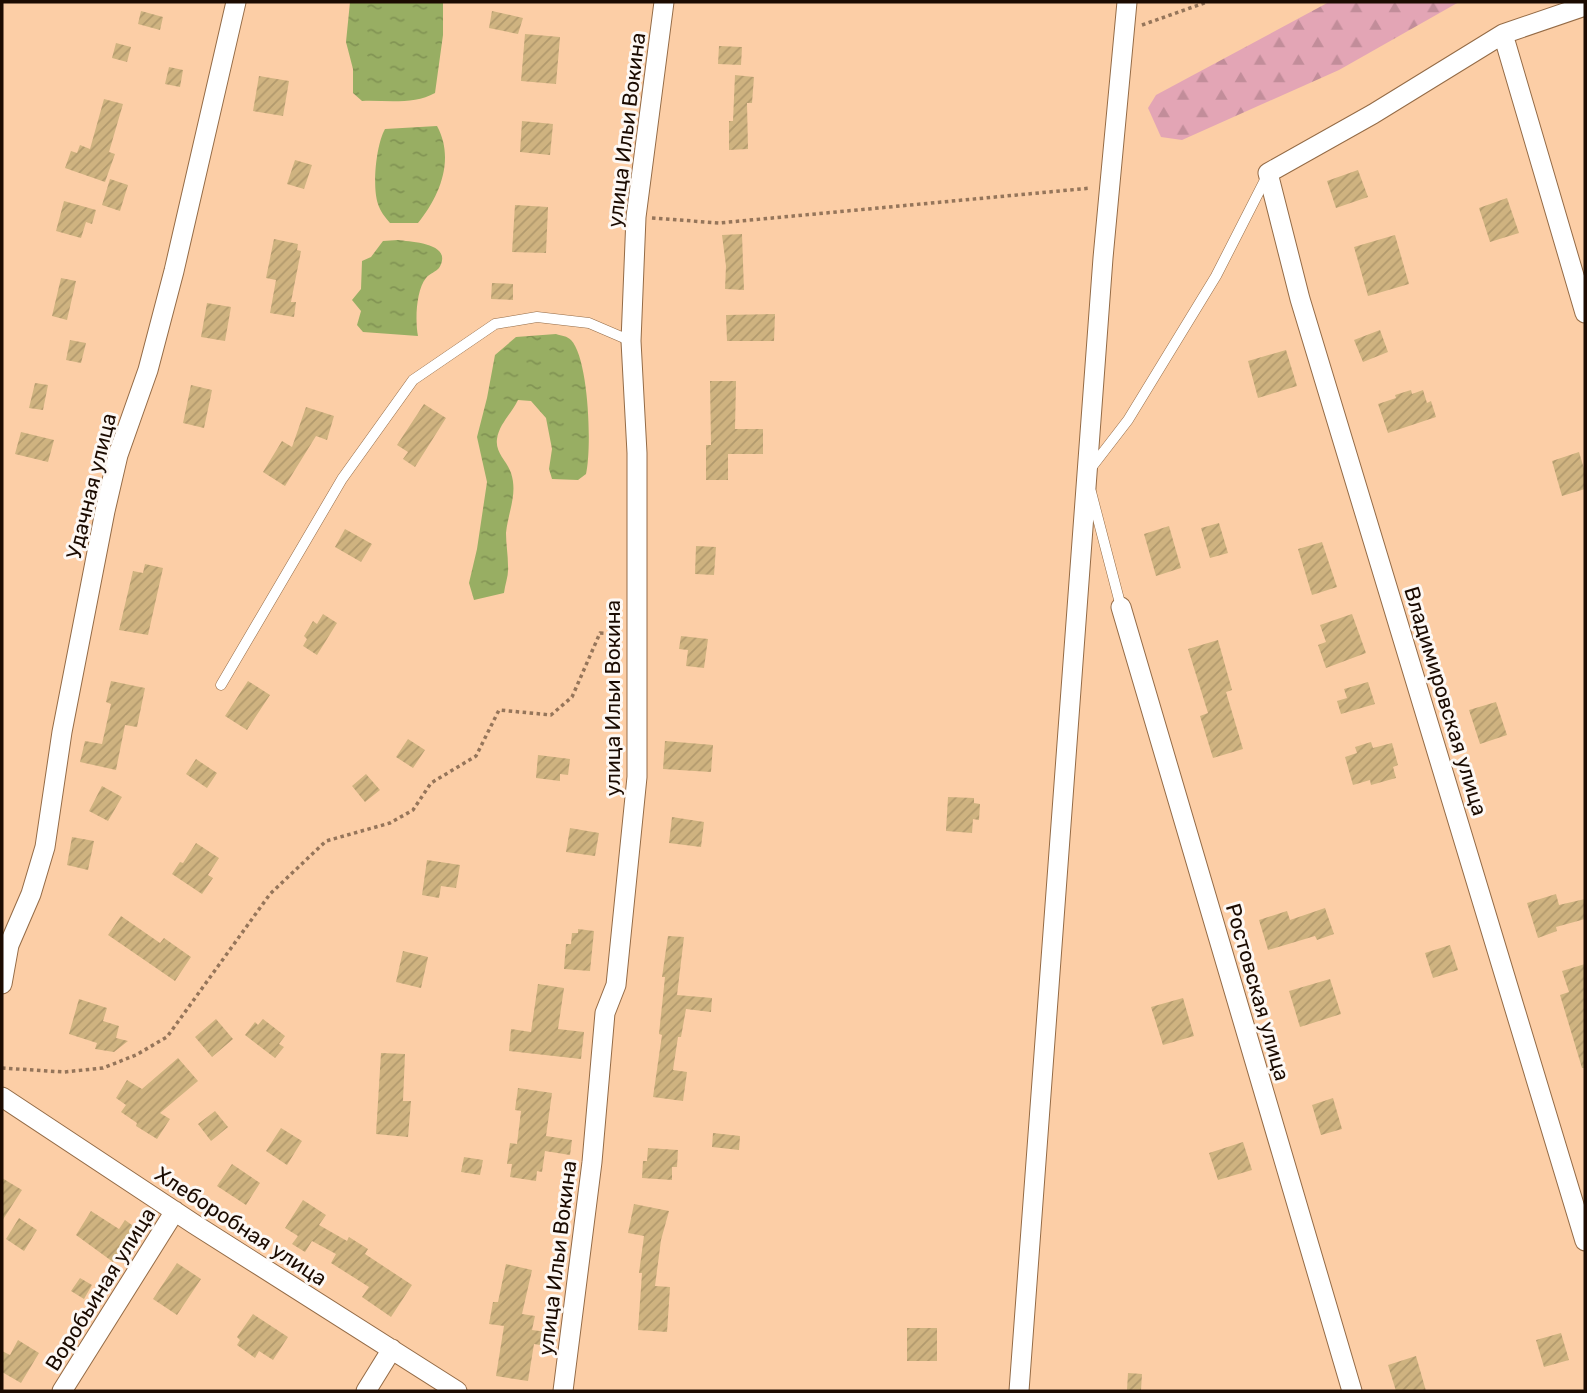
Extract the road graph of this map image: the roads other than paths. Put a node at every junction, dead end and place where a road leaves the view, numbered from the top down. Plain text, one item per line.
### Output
1 (236, 2) edge
2 (664, 2) edge
3 (1127, 2) edge
4 (1585, 6) edge
5 (1503, 34) junction
6 (1268, 173) junction
7 (1585, 313) edge
8 (631, 341) junction
9 (1087, 474) junction
10 (1121, 607) joint
11 (220, 685) dead end
12 (2, 984) edge
13 (2, 1097) edge
14 (175, 1211) junction
15 (1585, 1241) edge
16 (392, 1349) junction
17 (62, 1391) edge
18 (366, 1391) edge
19 (457, 1391) edge
20 (563, 1391) edge
21 (1019, 1391) edge
22 (1352, 1391) edge

1 - 12 street, Удачная улица
2 - 8 street, улица Ильи Вокина
3 - 9 street
4 - 5 street
5 - 6 street
5 - 7 street
6 - 9 lane
6 - 15 street, Владимировская улица
8 - 11 lane
8 - 20 street, улица Ильи Вокина
9 - 10 lane
9 - 21 street
10 - 22 street, Ростовская улица
13 - 14 street, Хлеборобная улица
14 - 16 street, Хлеборобная улица
14 - 17 street, Воробьиная улица
16 - 18 street
16 - 19 street, Хлеборобная улица

